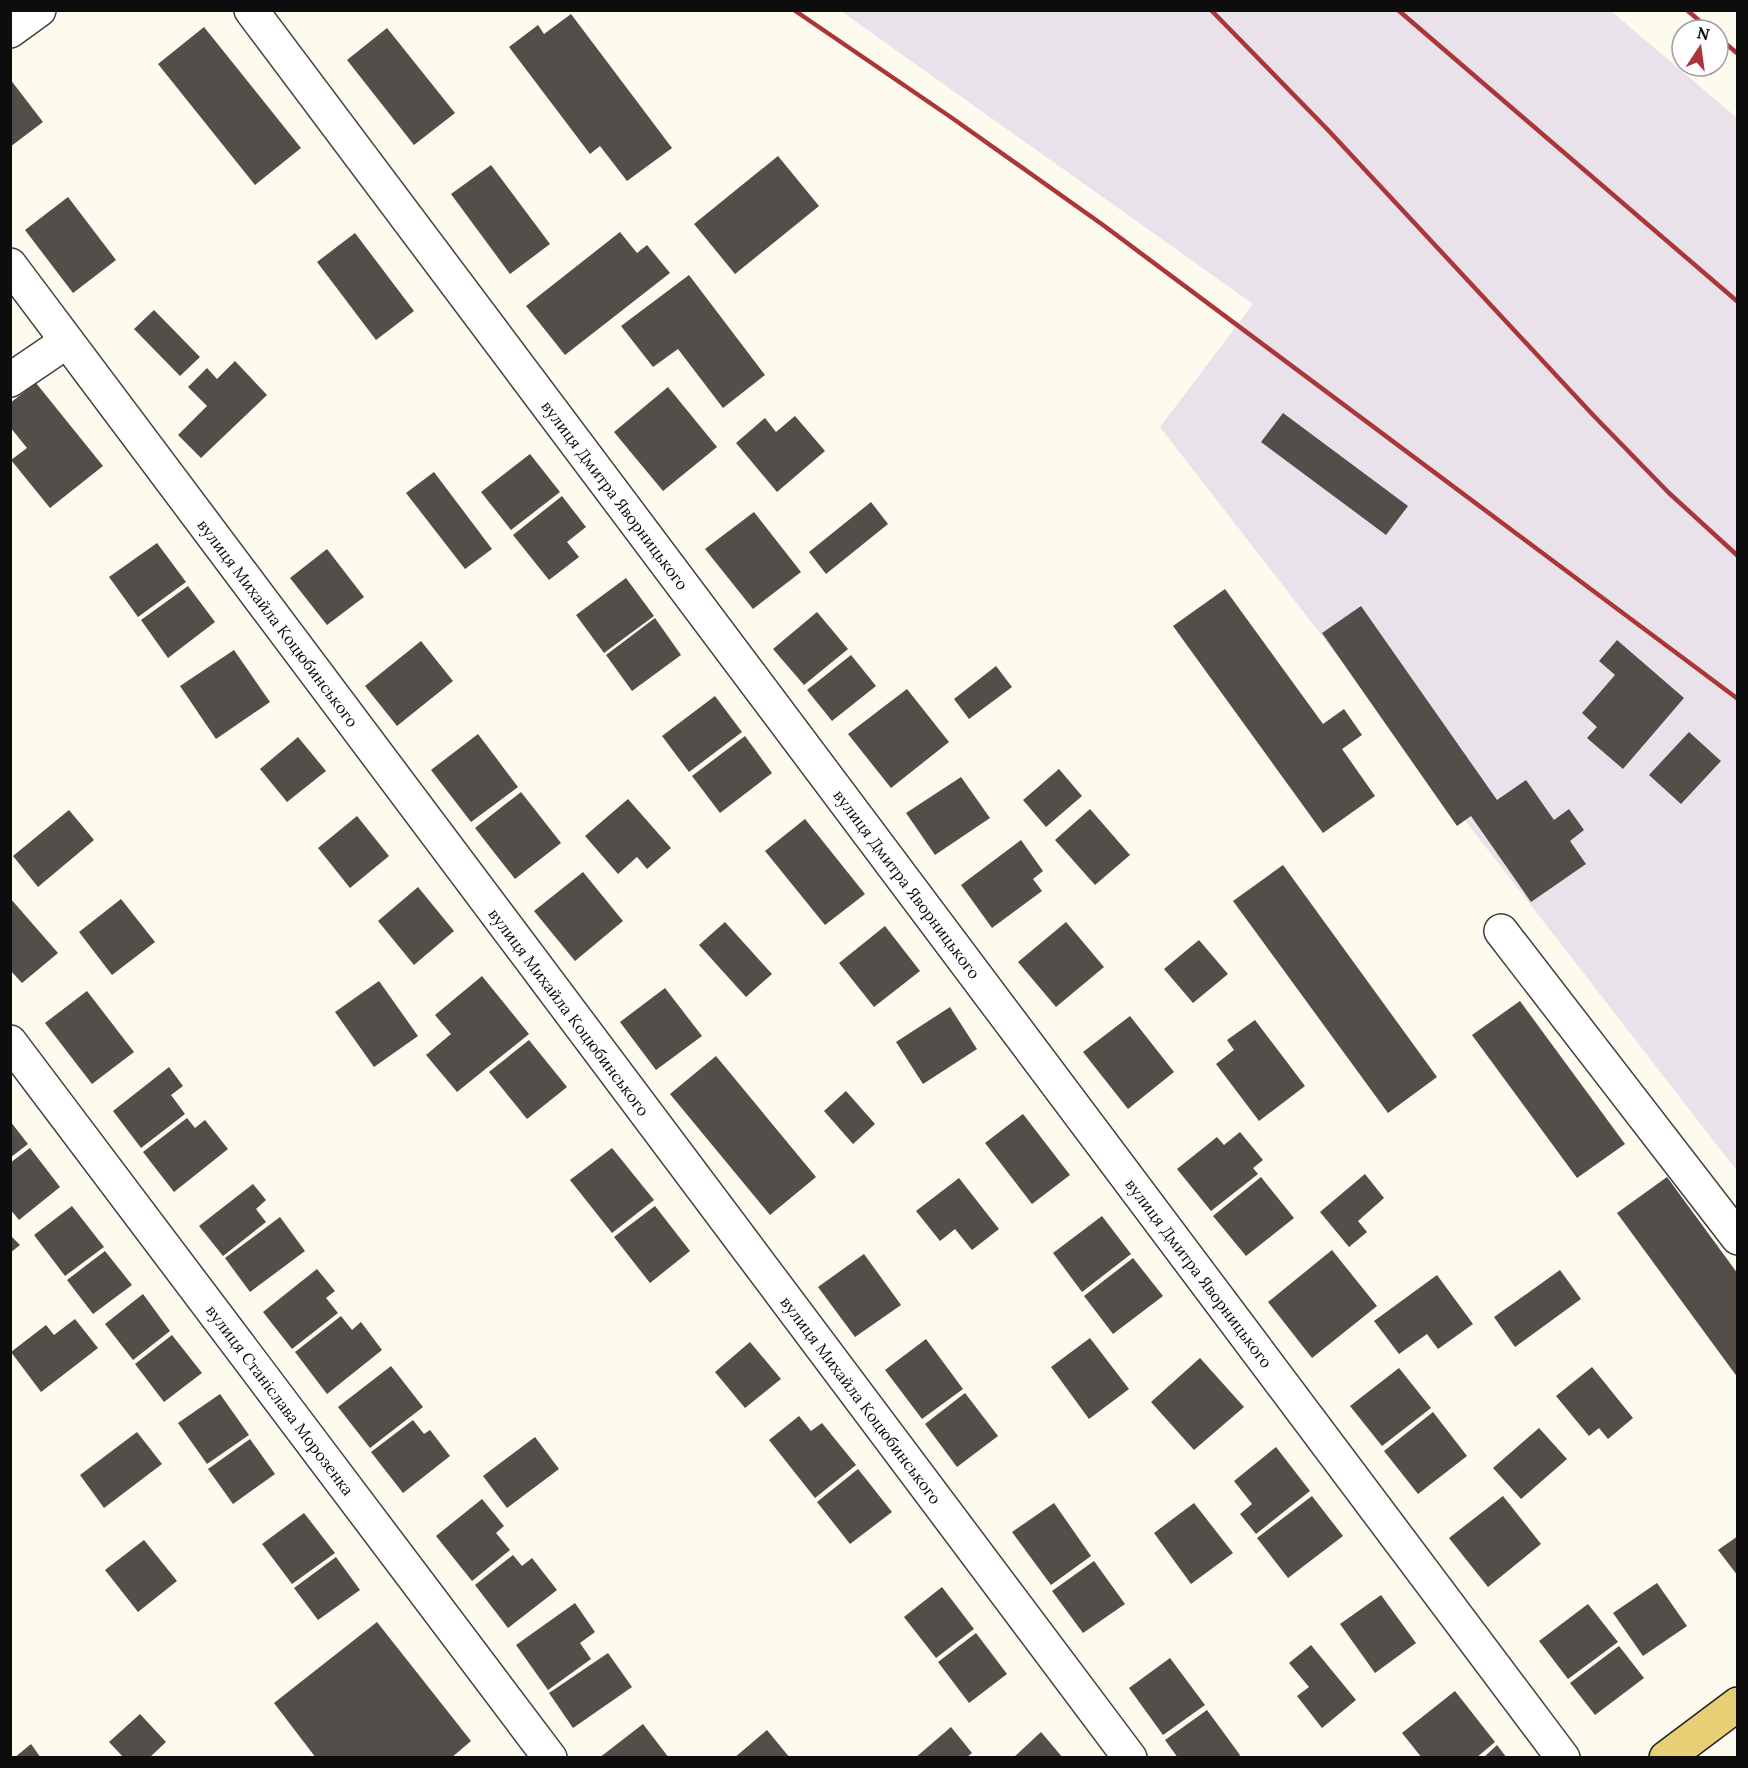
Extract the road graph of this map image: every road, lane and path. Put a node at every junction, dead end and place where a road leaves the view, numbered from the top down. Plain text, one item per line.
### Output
1 (39, 10) edge
2 (251, 10) edge
3 (10, 31) edge
4 (10, 265) edge
5 (66, 342) junction
6 (10, 380) edge
7 (1501, 931) dead end
8 (10, 1042) edge
9 (1737, 1238) edge
10 (1737, 1704) edge
11 (550, 1758) edge
12 (1130, 1758) edge
13 (1563, 1758) edge
14 (1666, 1758) edge

1 - 3 street
2 - 13 street, вулиця Дмитра Яворницького
4 - 5 street, вулиця Михайла Коцюбинського
5 - 6 street
5 - 12 street, вулиця Михайла Коцюбинського
7 - 9 street
8 - 11 street, вулиця Станіслава Морозенка
10 - 14 main road

